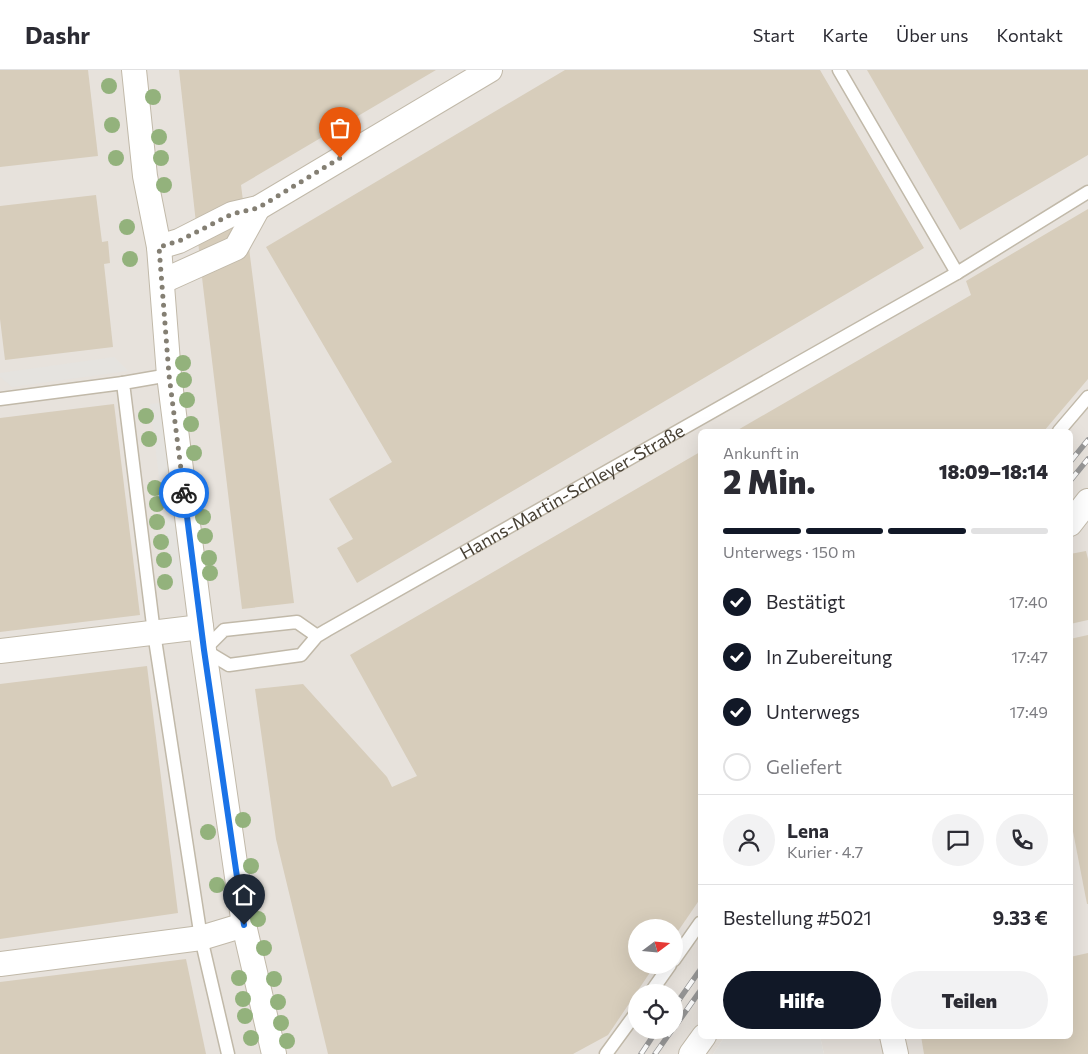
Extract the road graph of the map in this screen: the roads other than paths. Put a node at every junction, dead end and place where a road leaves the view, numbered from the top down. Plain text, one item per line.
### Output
1 (134, 70) edge
2 (490, 70) edge
3 (839, 70) edge
4 (1088, 192) edge
5 (258, 208) junction
6 (159, 247) junction
7 (956, 273) junction
8 (163, 281) junction
9 (169, 375) junction
10 (123, 383) junction
11 (1088, 397) edge
12 (0, 399) edge
13 (1061, 429) edge
14 (1088, 501) edge
15 (1073, 520) edge
16 (154, 633) junction
17 (317, 636) junction
18 (202, 639) junction
19 (0, 651) edge
20 (244, 925) junction
21 (698, 926) edge
22 (201, 938) junction
23 (683, 947) edge
24 (0, 964) edge
25 (628, 1024) edge
26 (702, 1039) edge
27 (893, 1039) edge
28 (228, 1054) edge
29 (274, 1054) edge
30 (606, 1054) edge
31 (691, 1054) edge
32 (896, 1054) edge

1 - 6 street
2 - 5 street
3 - 7 lane
4 - 7 lane, Hanns-Martin-Schleyer-Straße
5 - 6 street
5 - 8 street
6 - 8 street
7 - 17 lane, Hanns-Martin-Schleyer-Straße
8 - 9 street
9 - 10 lane
9 - 18 street
10 - 12 lane
10 - 16 lane
11 - 13 lane
14 - 15 street
16 - 18 street
16 - 19 street
16 - 22 lane
17 - 18 lane
17 - 18 lane
18 - 20 street
20 - 22 street
20 - 29 street
21 - 23 lane
22 - 24 street
22 - 28 lane
25 - 30 lane
26 - 31 street
27 - 32 street

